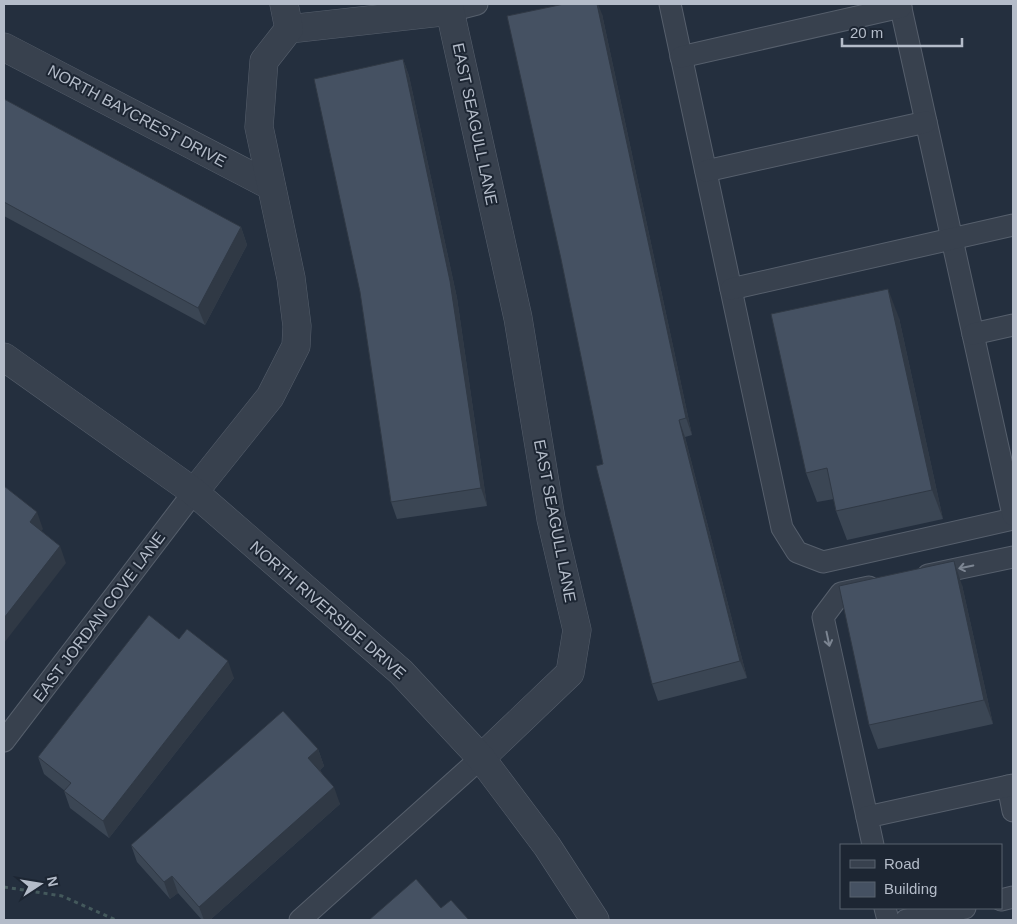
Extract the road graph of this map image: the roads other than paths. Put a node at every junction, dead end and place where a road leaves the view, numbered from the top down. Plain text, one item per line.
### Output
1 (478, 4) edge
2 (670, 4) edge
3 (900, 6) edge
4 (450, 11) junction
5 (286, 16) edge
6 (4, 46) edge
7 (681, 57) junction
8 (926, 122) junction
9 (706, 171) junction
10 (271, 186) junction
11 (1013, 225) edge
12 (952, 239) junction
13 (732, 289) junction
14 (1013, 326) edge
15 (974, 334) junction
16 (4, 357) edge
17 (194, 492) junction
18 (1013, 515) edge
19 (1013, 519) edge
20 (1013, 557) edge
21 (4, 741) edge
22 (480, 758) junction
23 (1011, 785) edge
24 (1013, 811) edge
25 (867, 817) junction
26 (873, 844) edge
27 (960, 909) edge
28 (300, 920) edge
29 (595, 920) edge
30 (906, 920) edge

1 - 4 lane
2 - 7 lane
3 - 7 lane
3 - 8 lane
4 - 5 street
4 - 22 street, EAST SEAGULL LANE
5 - 10 street
6 - 10 street, NORTH BAYCREST DRIVE
7 - 9 lane
8 - 9 lane
8 - 12 lane
9 - 13 lane
10 - 17 street
11 - 12 lane
12 - 13 lane
12 - 15 lane
13 - 19 lane
14 - 15 lane
15 - 18 lane
16 - 17 street, NORTH RIVERSIDE DRIVE
17 - 21 lane, EAST JORDAN COVE LANE
17 - 22 street, NORTH RIVERSIDE DRIVE
20 -> 25 lane
22 - 28 lane, EAST SEAGULL LANE
22 - 29 street, NORTH RIVERSIDE DRIVE
23 - 24 lane
23 - 25 lane
25 - 26 lane
27 - 30 lane

